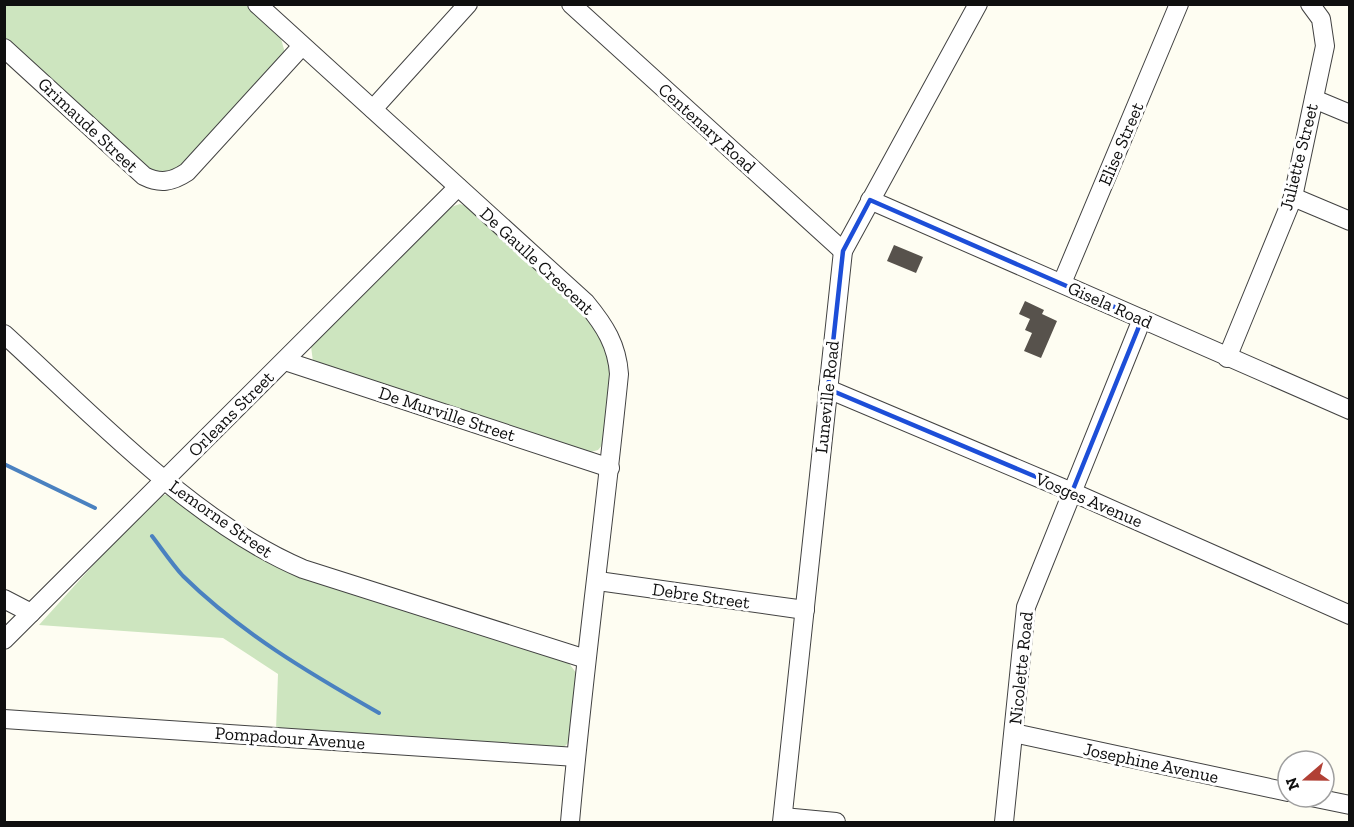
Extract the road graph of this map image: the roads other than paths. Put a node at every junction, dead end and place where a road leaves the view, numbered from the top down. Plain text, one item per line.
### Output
1 (256, 4) edge
2 (468, 4) edge
3 (571, 4) edge
4 (978, 4) edge
5 (1179, 4) edge
6 (1310, 4) edge
7 (302, 46) junction
8 (4, 48) edge
9 (1314, 99) junction
10 (373, 109) junction
11 (1350, 114) edge
12 (458, 187) junction
13 (1293, 197) junction
14 (870, 200) junction
15 (1350, 221) edge
16 (843, 251) junction
17 (1062, 283) junction
18 (1142, 319) junction
19 (4, 334) edge
20 (1227, 358) junction
21 (285, 361) junction
22 (828, 389) junction
23 (1350, 410) edge
24 (610, 468) junction
25 (164, 480) junction
26 (1072, 492) junction
27 (598, 581) junction
28 (4, 599) edge
29 (805, 610) junction
30 (31, 613) junction
31 (1350, 615) edge
32 (4, 640) edge
33 (586, 659) junction
34 (4, 719) edge
35 (1014, 733) junction
36 (576, 757) junction
37 (1276, 789) edge
38 (782, 820) edge
39 (570, 822) edge
40 (836, 822) edge
41 (1004, 822) edge

1 - 7 street, De Gaulle Crescent
2 - 10 street
3 - 16 street, Centenary Road
4 - 14 street, Luneville Road
5 - 17 street, Elise Street
6 - 9 street, Juliette Street
7 - 8 street, Grimaude Street
7 - 10 street, De Gaulle Crescent
9 - 11 street
9 - 13 street, Juliette Street
10 - 12 street, De Gaulle Crescent
12 - 21 street, Orleans Street
12 - 24 street, De Gaulle Crescent
13 - 15 street
13 - 20 street, Juliette Street
14 - 16 street, Luneville Road
14 - 17 street, Gisela Road
16 - 22 street, Luneville Road
17 - 18 street, Gisela Road
18 - 20 street, Gisela Road
18 - 26 street, Nicolette Road
19 - 25 street, Lemorne Street
20 - 23 street, Gisela Road
21 - 24 street, De Murville Street
21 - 25 street, Orleans Street
22 - 26 street, Vosges Avenue
22 - 29 street, Luneville Road
24 - 27 street, De Gaulle Crescent
25 - 30 street, Orleans Street
25 - 33 street, Lemorne Street
26 - 31 street, Vosges Avenue
26 - 35 street, Nicolette Road
27 - 29 street, Debre Street
27 - 33 street, De Gaulle Crescent
28 - 30 street
29 - 38 street, Luneville Road
30 - 32 street, Orleans Street
33 - 36 street, De Gaulle Crescent
34 - 36 street, Pompadour Avenue
35 - 37 street, Josephine Avenue
35 - 41 street, Nicolette Road
36 - 39 street, De Gaulle Crescent
38 - 40 street

